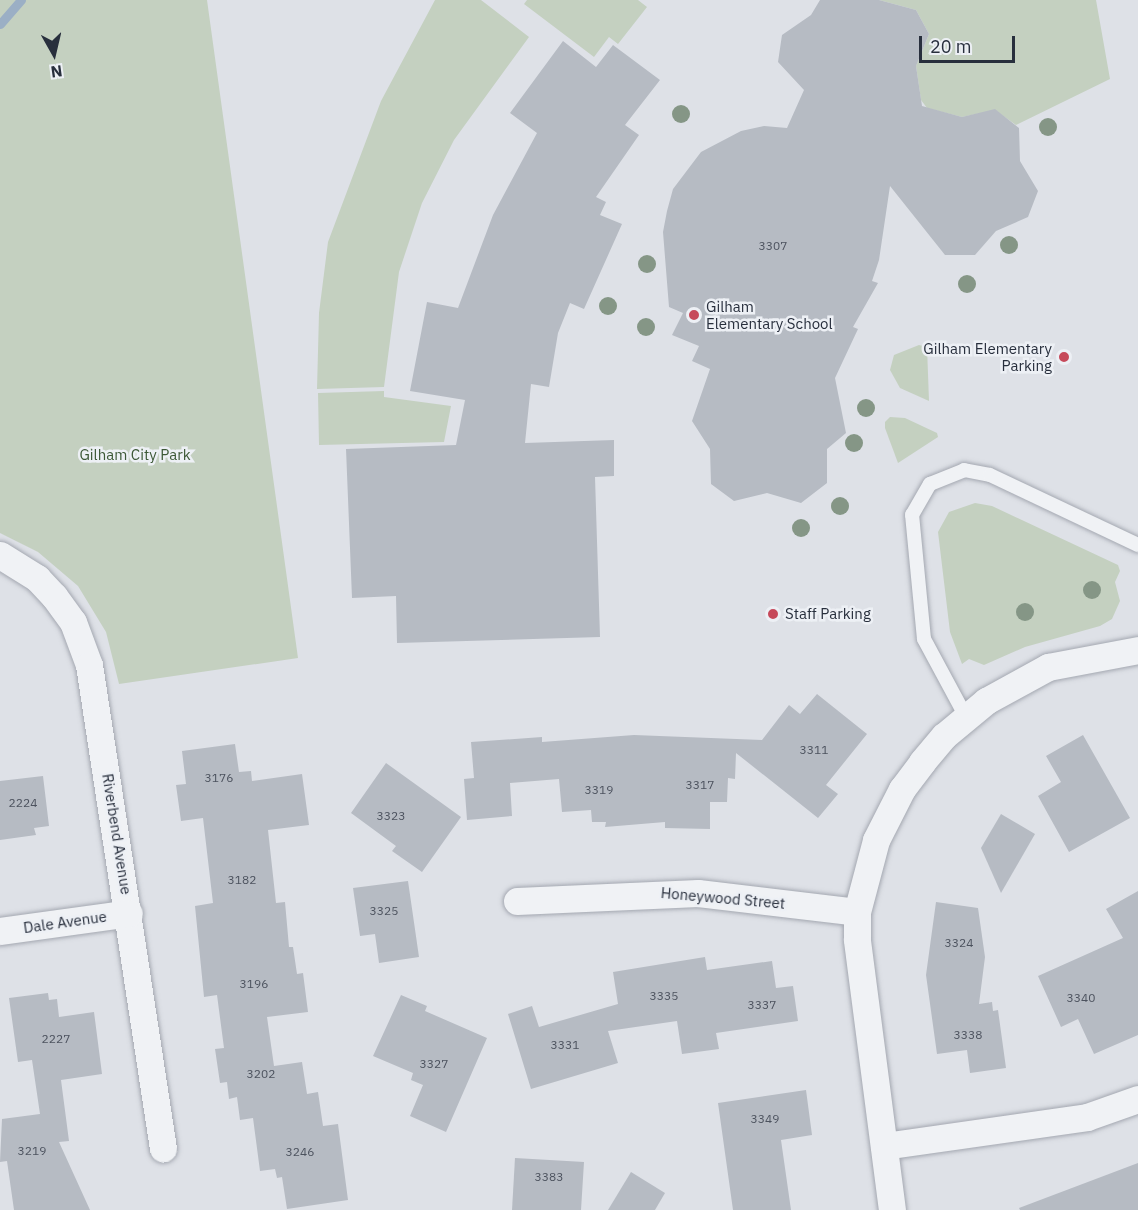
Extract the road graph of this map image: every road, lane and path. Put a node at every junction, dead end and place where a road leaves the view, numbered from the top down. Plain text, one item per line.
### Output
1 (1138, 545) edge
2 (0, 555) edge
3 (1138, 650) edge
4 (966, 717) junction
5 (517, 900) dead end
6 (857, 912) junction
7 (129, 913) junction
8 (0, 931) edge
9 (1138, 1099) edge
10 (884, 1146) junction
11 (163, 1148) dead end
12 (892, 1210) edge

1 - 4 lane
2 - 7 street, Riverbend Avenue
3 - 4 street
4 - 6 street
5 - 6 street, Honeywood Street
6 - 10 street
7 - 8 street, Dale Avenue
7 - 11 street, Riverbend Avenue
9 - 10 street
10 - 12 street

